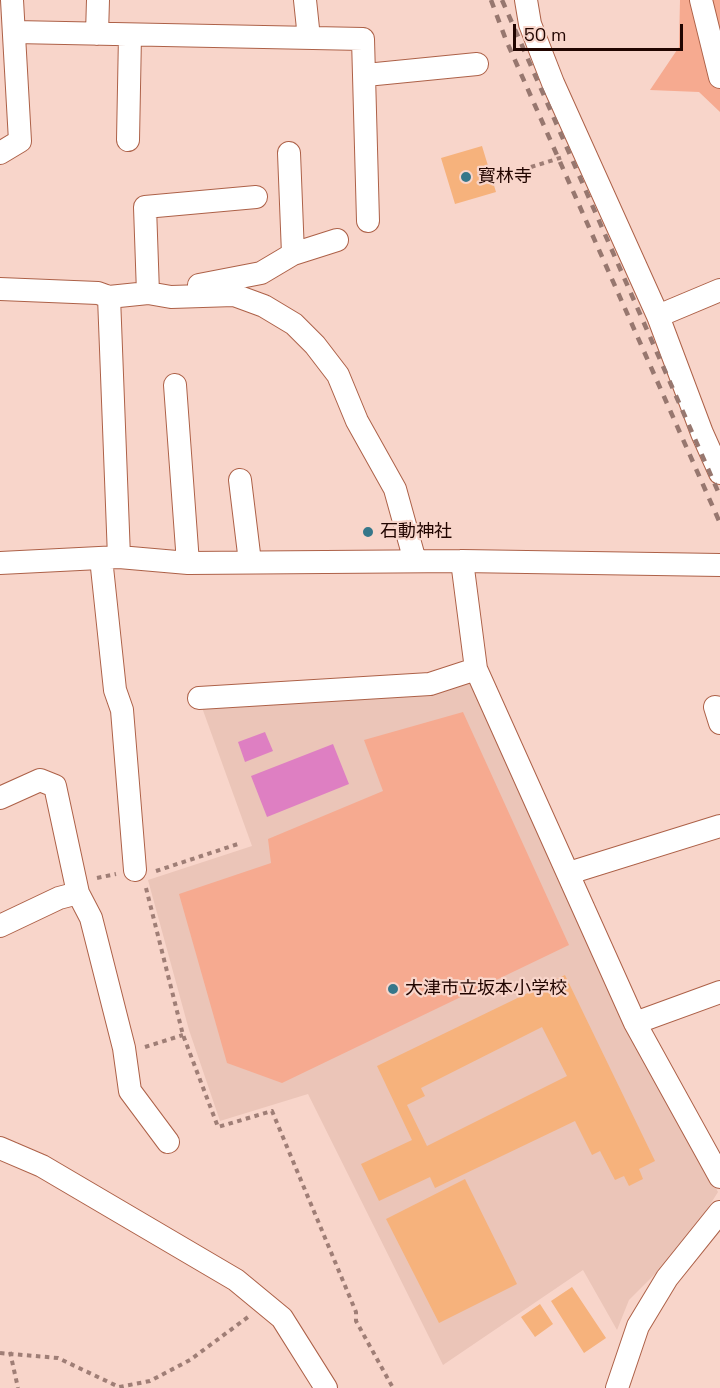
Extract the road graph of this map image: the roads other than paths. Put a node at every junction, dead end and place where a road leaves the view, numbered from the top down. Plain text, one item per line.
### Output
1 (12, 0) edge
2 (98, 0) edge
3 (305, 0) edge
4 (526, 0) edge
5 (701, 0) edge
6 (15, 32) junction
7 (97, 34) junction
8 (130, 35) junction
9 (309, 38) junction
10 (477, 64) dead end
11 (366, 75) junction
12 (720, 77) edge
13 (128, 140) dead end
14 (0, 153) edge
15 (289, 153) dead end
16 (256, 197) dead end
17 (368, 220) dead end
18 (337, 240) dead end
19 (293, 254) junction
20 (0, 289) edge
21 (720, 290) edge
22 (152, 294) junction
23 (109, 297) junction
24 (658, 316) junction
25 (175, 385) dead end
26 (720, 473) edge
27 (240, 480) dead end
28 (110, 557) junction
29 (415, 561) junction
30 (462, 561) junction
31 (0, 562) edge
32 (250, 562) junction
33 (188, 563) junction
34 (720, 565) edge
35 (476, 669) junction
36 (200, 698) dead end
37 (720, 708) edge
38 (720, 723) edge
39 (0, 798) edge
40 (720, 826) edge
41 (139, 873) road end
42 (569, 873) junction
43 (78, 893) junction
44 (0, 926) edge
45 (720, 992) edge
46 (635, 1023) junction
47 (168, 1142) dead end
48 (0, 1148) edge
49 (720, 1177) edge
50 (720, 1212) edge
51 (326, 1388) edge
52 (617, 1388) edge

1 - 6 street
2 - 7 street
3 - 9 street
4 - 24 street
5 - 12 street
6 - 7 street
6 - 14 street
7 - 8 street
8 - 9 street
8 - 13 street
9 - 11 street
10 - 11 street
11 - 17 street
15 - 19 street
16 - 22 street
18 - 19 street
19 - 22 street
20 - 23 street
21 - 24 street
22 - 23 street
22 - 29 street
23 - 28 street
24 - 26 street
25 - 33 street
27 - 32 street
28 - 31 street
28 - 33 street
28 - 41 street
29 - 30 street
29 - 32 street
30 - 34 street
30 - 35 street
32 - 33 street
35 - 36 street
35 - 42 street
37 - 38 street
39 - 43 street
40 - 42 street
42 - 46 street
43 - 44 street
43 - 47 street
45 - 46 street
46 - 49 street
48 - 51 street
50 - 52 street

